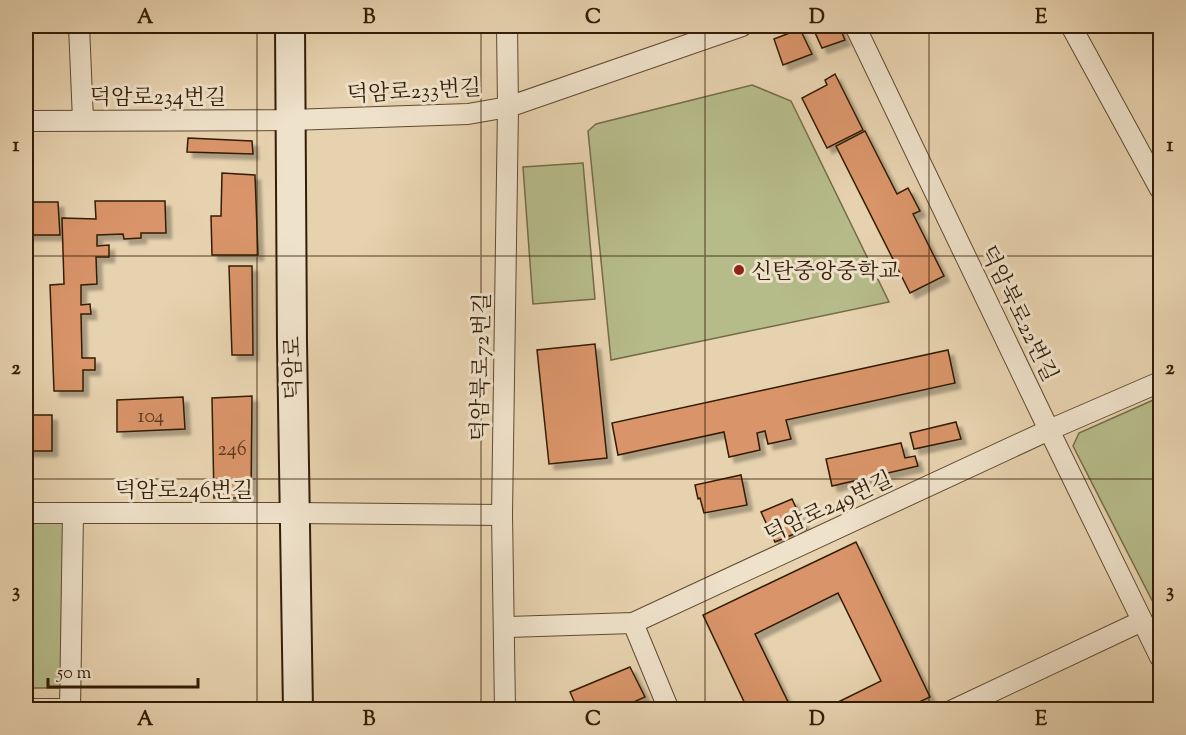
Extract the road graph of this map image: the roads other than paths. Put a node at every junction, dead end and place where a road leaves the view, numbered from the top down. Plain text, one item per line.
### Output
1 (79, 26) edge
2 (290, 26) edge
3 (507, 26) edge
4 (742, 26) edge
5 (855, 26) edge
6 (1071, 26) edge
7 (508, 107) junction
8 (26, 120) edge
9 (83, 120) junction
10 (290, 120) junction
11 (1161, 189) edge
12 (1161, 382) edge
13 (1049, 430) junction
14 (26, 513) edge
15 (73, 513) junction
16 (294, 513) junction
17 (502, 515) junction
18 (1142, 621) junction
19 (633, 623) junction
20 (505, 627) junction
21 (1161, 657) edge
22 (26, 709) edge
23 (70, 709) edge
24 (298, 710) edge
25 (505, 710) edge
26 (669, 710) edge
27 (953, 710) edge

1 - 9 street
2 - 10 street, 덕암로
3 - 7 street, 덕암북로72번길
4 - 7 street, 덕암로233번길
5 - 13 street, 덕암북로22번길
6 - 11 street
7 - 10 street, 덕암로233번길
7 - 17 street, 덕암북로72번길
8 - 9 street, 덕암로234번길
9 - 10 street, 덕암로234번길
10 - 16 street, 덕암로
12 - 13 street, 덕암로249번길
13 - 18 street, 덕암북로22번길
13 - 19 street, 덕암로249번길
14 - 15 street, 덕암로246번길
15 - 16 street, 덕암로246번길
15 - 23 street
16 - 17 street, 덕암로246번길
16 - 24 street, 덕암로
17 - 20 street, 덕암북로72번길
18 - 21 street, 덕암북로22번길
18 - 27 street
19 - 20 street, 덕암로249번길
19 - 26 street
20 - 25 street, 덕암북로72번길
22 - 23 street

